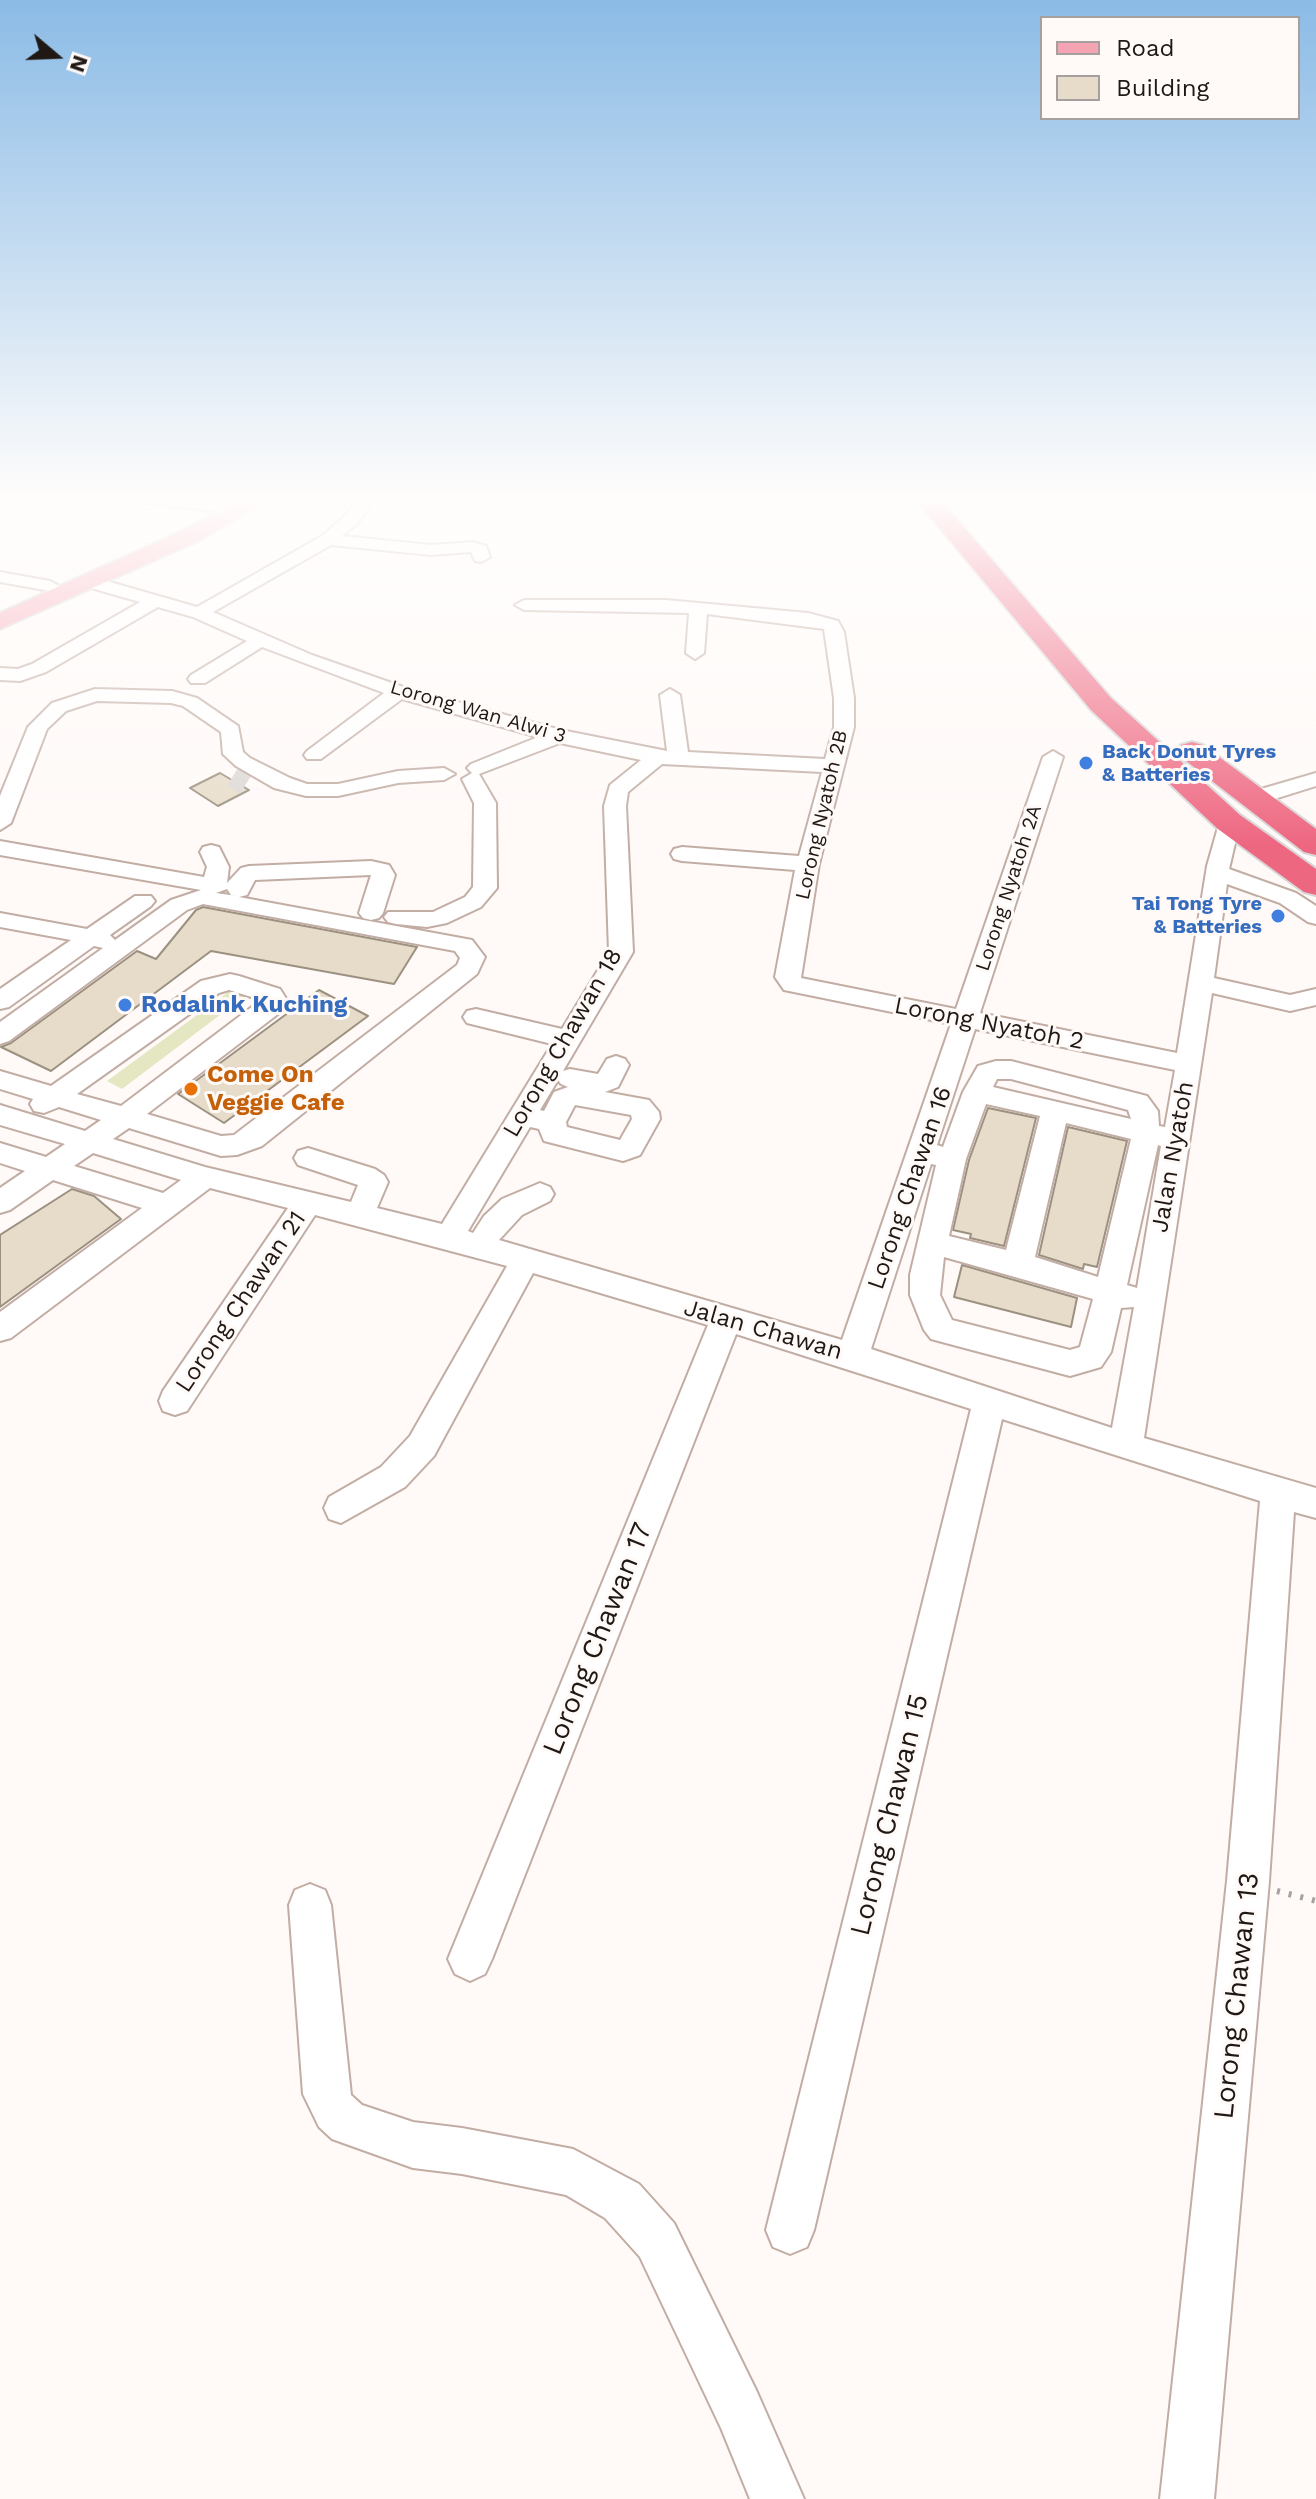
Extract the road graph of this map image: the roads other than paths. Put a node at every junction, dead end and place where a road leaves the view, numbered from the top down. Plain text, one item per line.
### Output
1 (23, 612) edge
2 (137, 612) edge
3 (194, 612) edge
4 (698, 612) edge
5 (740, 612) edge
6 (1023, 612) edge
7 (1052, 612) edge
8 (199, 613) joint
9 (0, 622) edge
10 (259, 641) junction
11 (695, 653) dead end
12 (0, 674) edge
13 (198, 679) dead end
14 (0, 690) edge
15 (36, 691) dead end
16 (399, 692) junction
17 (670, 695) dead end
18 (201, 725) dead end
19 (231, 730) junction
20 (558, 736) junction
21 (60, 739) dead end
22 (33, 740) junction
23 (233, 754) junction
24 (314, 755) dead end
25 (1053, 757) dead end
26 (667, 758) junction
27 (835, 766) junction
28 (476, 774) junction
29 (1316, 779) edge
30 (306, 790) junction
31 (1252, 799) junction
32 (1229, 822) junction
33 (7, 824) edge
34 (1316, 845) edge
35 (0, 848) edge
36 (211, 852) dead end
37 (682, 854) dead end
38 (808, 864) junction
39 (1218, 869) junction
40 (1312, 882) edge
41 (214, 886) junction
42 (239, 890) junction
43 (143, 901) dead end
44 (371, 913) junction
45 (1316, 917) edge
46 (0, 920) edge
47 (93, 937) junction
48 (117, 948) junction
49 (789, 981) joint
50 (1201, 983) junction
51 (1316, 997) edge
52 (0, 1001) edge
53 (476, 1017) dead end
54 (963, 1028) junction
55 (0, 1035) edge
56 (569, 1039) junction
57 (1189, 1064) junction
58 (616, 1065) dead end
59 (549, 1073) junction
60 (0, 1080) edge
61 (977, 1092) junction
62 (54, 1097) junction
63 (1055, 1111) junction
64 (523, 1116) junction
65 (124, 1118) junction
66 (552, 1122) dead end
67 (6, 1123) edge
68 (1146, 1133) junction
69 (1175, 1139) junction
70 (89, 1142) junction
71 (0, 1153) edge
72 (938, 1156) junction
73 (308, 1158) dead end
74 (51, 1169) junction
75 (205, 1177) junction
76 (540, 1194) dead end
77 (0, 1202) edge
78 (307, 1203) junction
79 (167, 1205) junction
80 (359, 1216) junction
81 (449, 1237) junction
82 (932, 1243) junction
83 (480, 1247) junction
84 (525, 1261) junction
85 (1018, 1264) junction
86 (1109, 1292) junction
87 (1148, 1303) junction
88 (726, 1319) junction
89 (0, 1329) edge
90 (853, 1356) junction
91 (990, 1400) junction
92 (175, 1401) dead end
93 (1126, 1447) junction
94 (1297, 1498) edge
95 (341, 1508) dead end
96 (310, 1905) dead end
97 (470, 1959) dead end
98 (790, 2230) dead end
99 (777, 2499) edge
100 (1187, 2499) edge

1 - 9 main road
2 - 12 street
3 - 8 street, Lorong Wan Alwi 3
4 - 11 street
5 - 27 street, Lorong Nyatoh 2B
6 - 32 highway
7 - 31 highway
8 - 10 street, Lorong Wan Alwi 3
10 - 13 street
10 - 16 street, Lorong Wan Alwi 3
14 - 15 street
16 - 20 street, Lorong Wan Alwi 3
16 - 24 street
17 - 26 street
18 - 19 street
19 - 22 street
19 - 23 street
20 - 26 street, Lorong Wan Alwi 3
20 - 28 street
21 - 22 street
22 - 33 street
23 - 30 street
23 - 30 street
25 - 54 street, Lorong Nyatoh 2A
26 - 27 street, Lorong Wan Alwi 3
26 - 56 street, Lorong Chawan 18
27 - 38 street, Lorong Nyatoh 2B
28 - 30 street
28 - 44 street
29 - 31 street
31 - 34 highway
32 - 39 street, Jalan Nyatoh
32 - 40 highway
35 - 41 street
36 - 41 street
37 - 38 street
38 - 49 street, Lorong Nyatoh 2B
39 - 40 street
39 - 45 street
39 - 50 street, Jalan Nyatoh
41 - 42 street
42 - 44 street
42 - 44 street
43 - 47 street
46 - 47 street
47 - 48 street
47 - 52 street
48 - 55 street
48 - 65 street
49 - 54 street, Lorong Nyatoh 2
50 - 51 street
50 - 57 street, Jalan Nyatoh
53 - 56 street
54 - 57 street, Lorong Nyatoh 2
54 - 72 street, Lorong Chawan 16
56 - 59 street, Lorong Chawan 18
57 - 69 street, Jalan Nyatoh
58 - 59 street
59 - 64 street, Lorong Chawan 18
60 - 62 street
61 - 63 street
61 - 68 street
61 - 72 street
62 - 65 street
62 - 65 street
62 - 67 street
63 - 68 street
63 - 85 street
64 - 66 street
64 - 81 street, Lorong Chawan 18
65 - 70 street
67 - 70 street, Jalan Chawan
68 - 69 street
68 - 86 street
69 - 87 street, Jalan Nyatoh
70 - 74 street
70 - 75 street, Jalan Chawan
71 - 74 street
72 - 82 street
72 - 90 street, Lorong Chawan 16
73 - 80 street
74 - 77 street
74 - 79 street
75 - 78 street, Jalan Chawan
75 - 79 street
76 - 83 street
78 - 80 street, Jalan Chawan
78 - 92 street, Lorong Chawan 21
79 - 89 street
80 - 81 street, Jalan Chawan
81 - 83 street, Jalan Chawan
82 - 85 street
82 - 86 street
83 - 84 street, Jalan Chawan
84 - 88 street, Jalan Chawan
84 - 95 street
85 - 86 street
86 - 87 street
87 - 93 street, Jalan Nyatoh
88 - 90 street, Jalan Chawan
88 - 97 street, Lorong Chawan 17
90 - 91 street, Jalan Chawan
91 - 93 street, Jalan Chawan
91 - 98 street, Lorong Chawan 15
93 - 94 street, Jalan Chawan
94 - 100 street, Lorong Chawan 13
96 - 99 street

